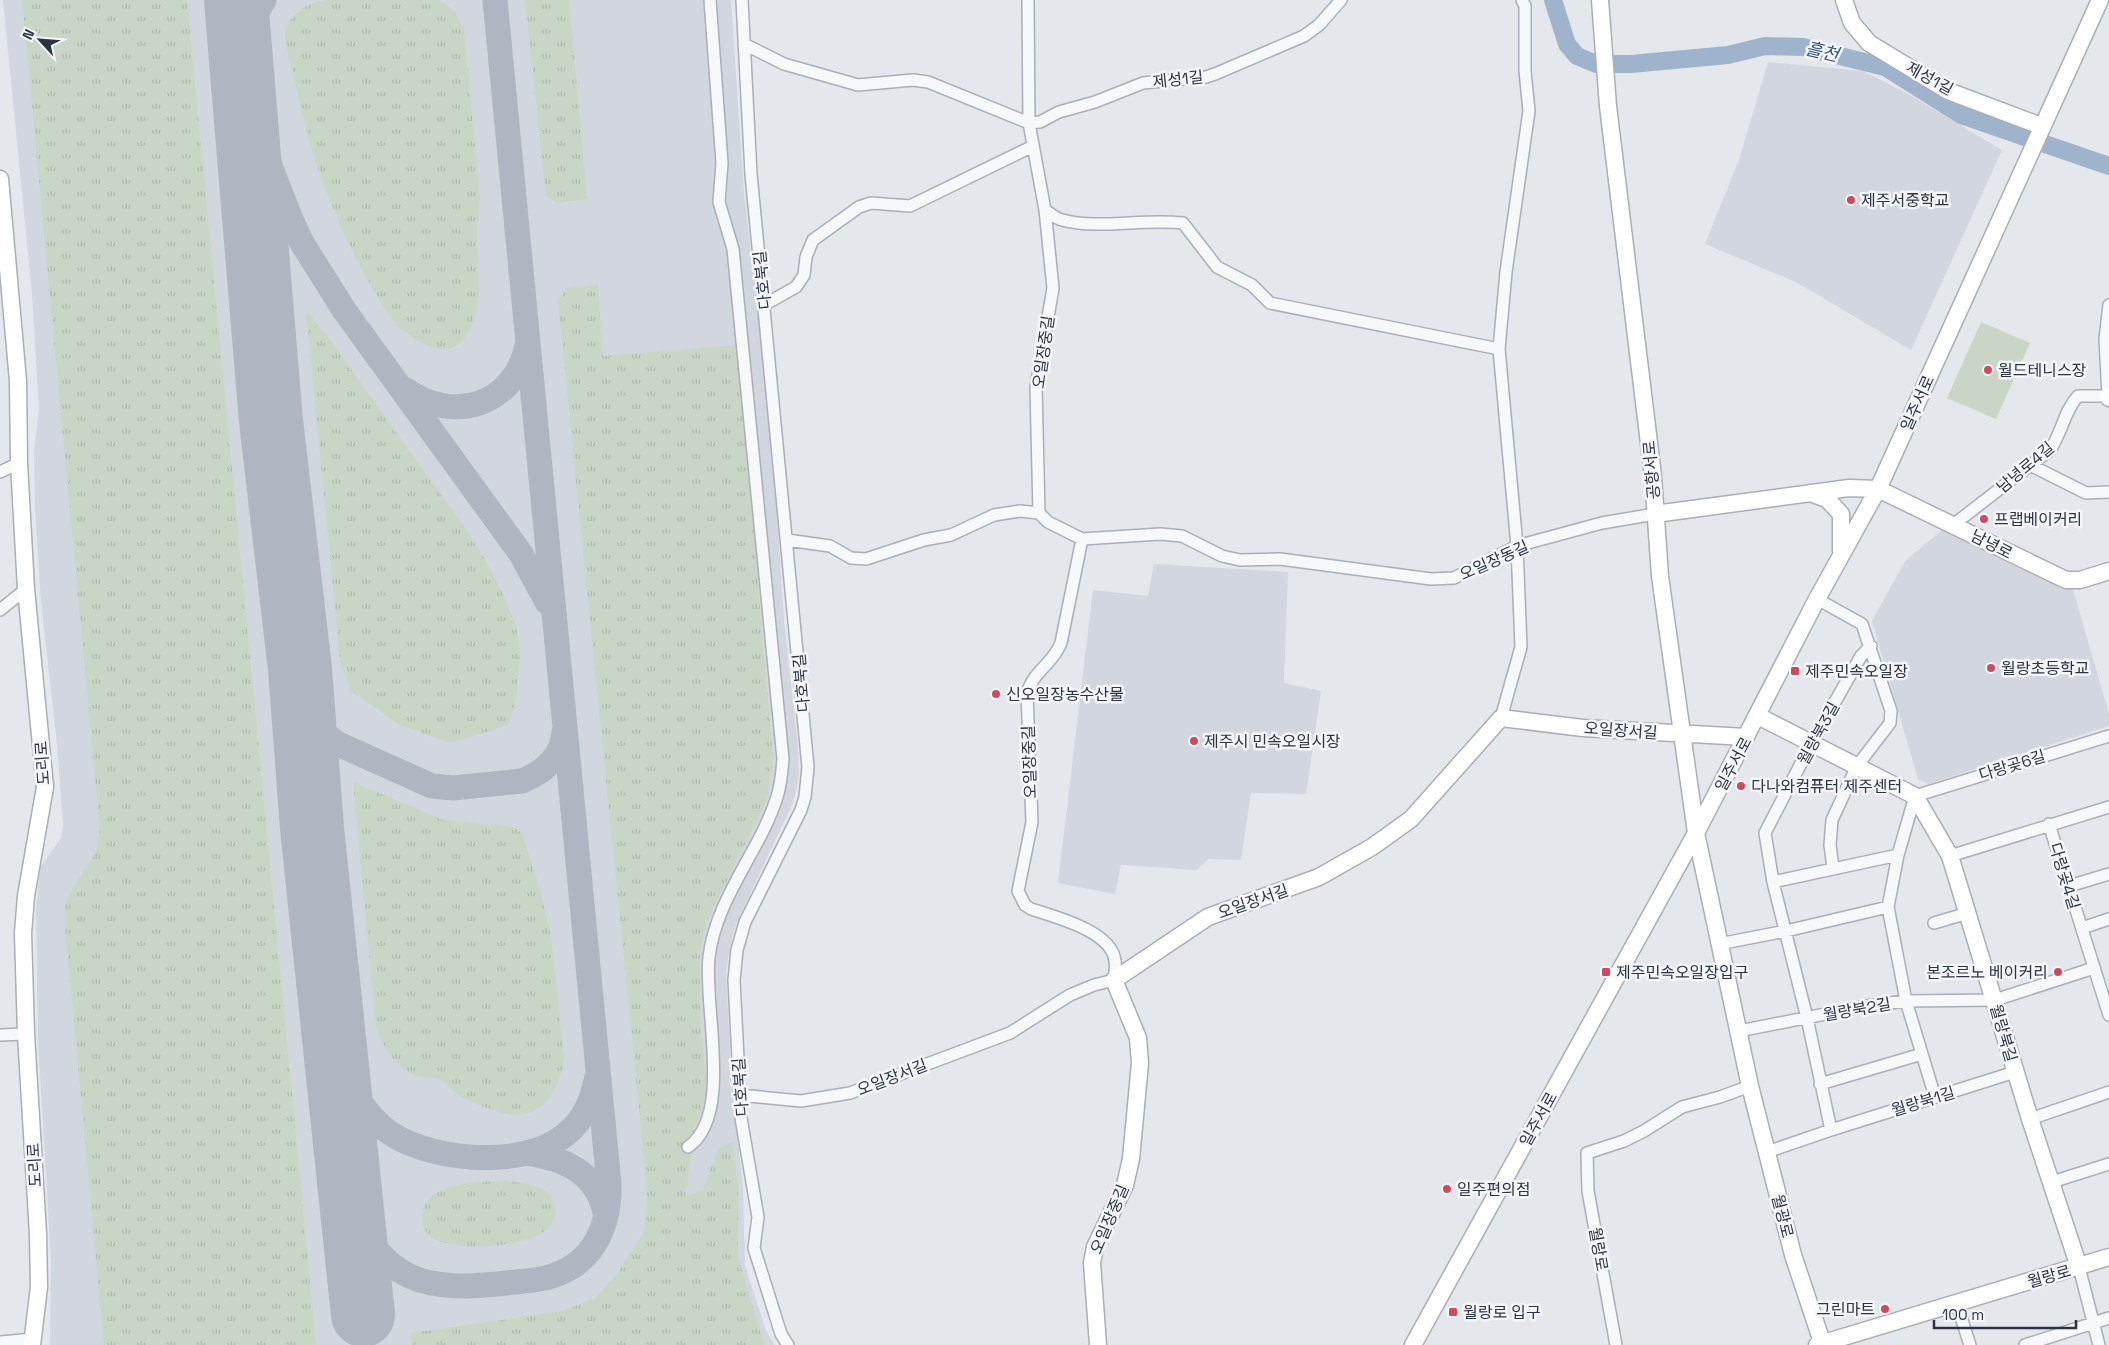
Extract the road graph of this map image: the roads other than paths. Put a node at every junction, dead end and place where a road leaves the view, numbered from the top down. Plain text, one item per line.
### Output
1 (710, 0) edge
2 (742, 0) edge
3 (1028, 0) edge
4 (1341, 0) edge
5 (1522, 0) edge
6 (1600, 0) edge
7 (1844, 0) edge
8 (2100, 0) edge
9 (744, 44) junction
10 (1029, 123) junction
11 (2041, 126) junction
12 (1034, 146) junction
13 (0, 179) edge
14 (1045, 210) junction
15 (4, 256) edge
16 (764, 305) junction
17 (2109, 305) edge
18 (1500, 350) junction
19 (2109, 397) edge
20 (19, 463) junction
21 (2032, 466) junction
22 (0, 472) edge
23 (1878, 489) junction
24 (2109, 492) edge
25 (1810, 493) junction
26 (1039, 513) junction
27 (1655, 514) junction
28 (1953, 525) junction
29 (1082, 539) junction
30 (787, 540) junction
31 (1517, 546) junction
32 (1840, 560) junction
33 (2109, 571) edge
34 (26, 589) junction
35 (1817, 599) junction
36 (0, 610) edge
37 (1871, 646) junction
38 (1758, 716) junction
39 (1501, 718) junction
40 (1681, 734) junction
41 (2109, 736) edge
42 (1746, 737) junction
43 (1811, 744) junction
44 (1857, 766) junction
45 (1915, 796) junction
46 (2109, 807) edge
47 (2049, 824) junction
48 (1696, 833) junction
49 (1898, 855) junction
50 (1950, 856) junction
51 (1833, 868) junction
52 (2109, 874) edge
53 (1773, 882) junction
54 (2069, 886) junction
55 (1888, 907) junction
56 (1968, 913) junction
57 (2109, 919) edge
58 (1934, 923) dead end
59 (2082, 928) junction
60 (1786, 932) junction
61 (1719, 944) junction
62 (2094, 968) junction
63 (1114, 980) junction
64 (1995, 1000) junction
65 (1906, 1001) junction
66 (2108, 1007) edge
67 (1807, 1018) junction
68 (1739, 1031) junction
69 (26, 1034) junction
70 (0, 1035) edge
71 (1922, 1054) junction
72 (2015, 1072) junction
73 (1820, 1084) junction
74 (1750, 1086) junction
75 (2109, 1092) edge
76 (740, 1094) junction
77 (1935, 1098) junction
78 (2030, 1119) junction
79 (1831, 1130) junction
80 (688, 1147) dead end
81 (1767, 1152) junction
82 (2109, 1164) edge
83 (2052, 1182) junction
84 (2109, 1257) edge
85 (2079, 1267) junction
86 (1956, 1302) junction
87 (2109, 1318) edge
88 (2093, 1323) junction
89 (0, 1342) edge
90 (32, 1342) edge
91 (788, 1345) edge
92 (1098, 1345) edge
93 (1412, 1345) edge
94 (1616, 1345) edge
95 (1820, 1345) edge
96 (1970, 1345) edge
97 (2025, 1345) edge
98 (2099, 1345) edge

1 - 80 street
2 - 9 street, 다호북길
3 - 10 street, 오일장중길
4 - 10 street, 제성1길
5 - 18 street
6 - 27 street, 공항서로
7 - 11 street, 제성1길
8 - 11 street
9 - 10 street
9 - 16 street, 다호북길
10 - 12 street, 오일장중길
11 - 23 street, 일주서로
12 - 14 street, 오일장중길
12 - 16 street
13 - 15 street, 도리로
14 - 18 street
14 - 26 street, 오일장중길
15 - 20 street, 도리로
16 - 30 street, 다호북길
17 - 19 street
18 - 31 street
19 - 21 street, 남녕로4길
20 - 22 street
20 - 34 street, 도리로
21 - 24 street
21 - 28 street, 남녕로4길
23 - 25 street, 오일장동길
23 - 28 street, 남녕로
23 - 32 street, 일주서로
25 - 27 street, 오일장동길
25 - 32 street
26 - 29 street
26 - 30 street
27 - 31 street, 오일장동길
27 - 40 street, 공항서로
28 - 33 street, 남녕로
29 - 31 street, 오일장동길
29 - 63 street, 오일장중길
30 - 76 street, 다호북길
31 - 39 street
32 - 35 street, 일주서로
34 - 36 street
34 - 69 street, 도리로
35 - 37 street
35 - 38 street, 일주서로
37 - 43 street, 월랑북3길
37 - 44 street
38 - 42 street, 일주서로
38 - 43 street
39 - 40 street, 오일장서길
39 - 63 street, 오일장서길
40 - 42 street, 오일장서길
40 - 48 street, 공항서로
41 - 45 street, 다랑곶6길
42 - 48 street, 일주서로
43 - 44 street
43 - 53 street, 월랑북3길
44 - 45 street
44 - 51 street
45 - 49 street
45 - 50 street, 월랑북길
46 - 47 street
47 - 50 street
47 - 54 street, 다랑곶4길
48 - 61 street, 월광로
48 - 93 street, 일주서로
49 - 51 street
49 - 55 street
50 - 56 street, 월랑북길
51 - 53 street
52 - 54 street
53 - 60 street, 월랑북3길
54 - 59 street, 다랑곶4길
55 - 60 street
55 - 65 street, 월랑북2길
56 - 58 street
56 - 64 street, 월랑북길
57 - 59 street, 다랑곶4길
59 - 62 street, 다랑곶4길
60 - 61 street
60 - 67 street, 월랑북2길
61 - 68 street, 월광로
62 - 64 street
62 - 66 street, 다랑곶4길
63 - 76 street, 오일장서길
63 - 92 street, 오일장중길
64 - 65 street, 월랑북2길
64 - 72 street, 월랑북길
65 - 67 street, 월랑북2길
65 - 71 street, 월랑북2길
67 - 68 street, 월랑북2길
67 - 73 street
68 - 74 street, 월광로
69 - 70 street
69 - 90 street, 도리로
71 - 73 street
71 - 77 street, 월랑북2길
72 - 77 street, 월랑북1길
72 - 78 street, 월랑북길
73 - 79 street
74 - 81 street, 월광로
74 - 94 street, 월랑로
75 - 78 street
76 - 91 street, 다호북길
77 - 79 street, 월랑북1길
78 - 83 street, 월랑북길
79 - 81 street, 월랑북1길
81 - 95 street, 월광로
82 - 83 street
83 - 85 street, 월랑북길
84 - 85 street, 월랑로
85 - 86 street, 월랑로
85 - 88 street
86 - 95 street, 월랑로
86 - 96 street
87 - 88 street
88 - 97 street
88 - 98 street
89 - 90 street

